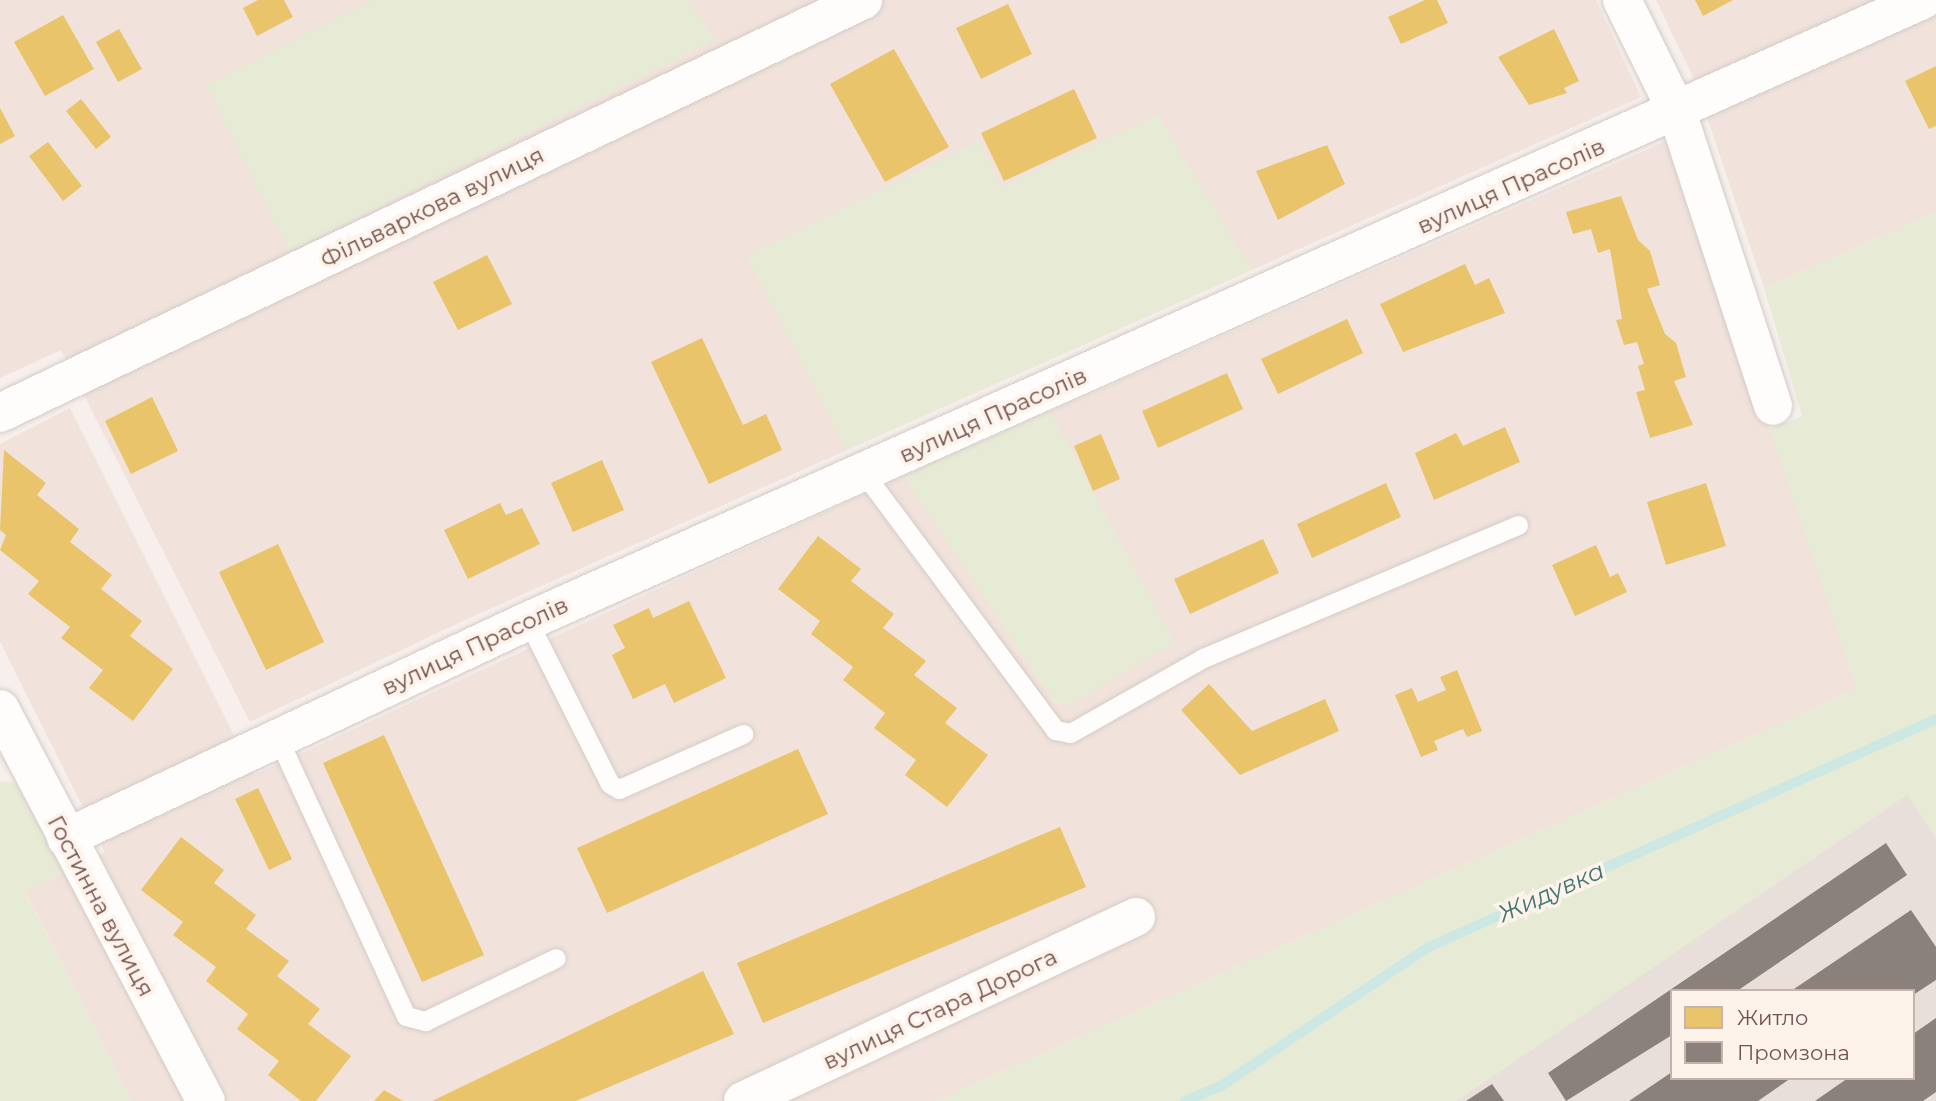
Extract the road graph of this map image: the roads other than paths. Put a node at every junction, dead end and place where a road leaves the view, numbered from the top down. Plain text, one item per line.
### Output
1 (863, 0) edge
2 (1622, 0) edge
3 (1923, 0) edge
4 (1677, 112) junction
5 (1773, 406) dead end
6 (0, 413) edge
7 (863, 472) junction
8 (1518, 525) dead end
9 (528, 621) junction
10 (0, 709) edge
11 (743, 734) dead end
12 (278, 738) junction
13 (66, 838) junction
14 (1136, 917) dead end
15 (556, 958) dead end
16 (206, 1101) edge
17 (743, 1101) edge

1 - 6 street, Фільваркова вулиця
2 - 4 street
3 - 4 street, вулиця Прасолів
4 - 5 street
4 - 7 street, вулиця Прасолів
7 - 8 lane
7 - 9 street, вулиця Прасолів
9 - 11 lane
9 - 12 street, вулиця Прасолів
10 - 13 street, Гостинна вулиця
12 - 13 street, вулиця Прасолів
12 - 15 lane
13 - 16 street, Гостинна вулиця
14 - 17 street, вулиця Стара Дорога

